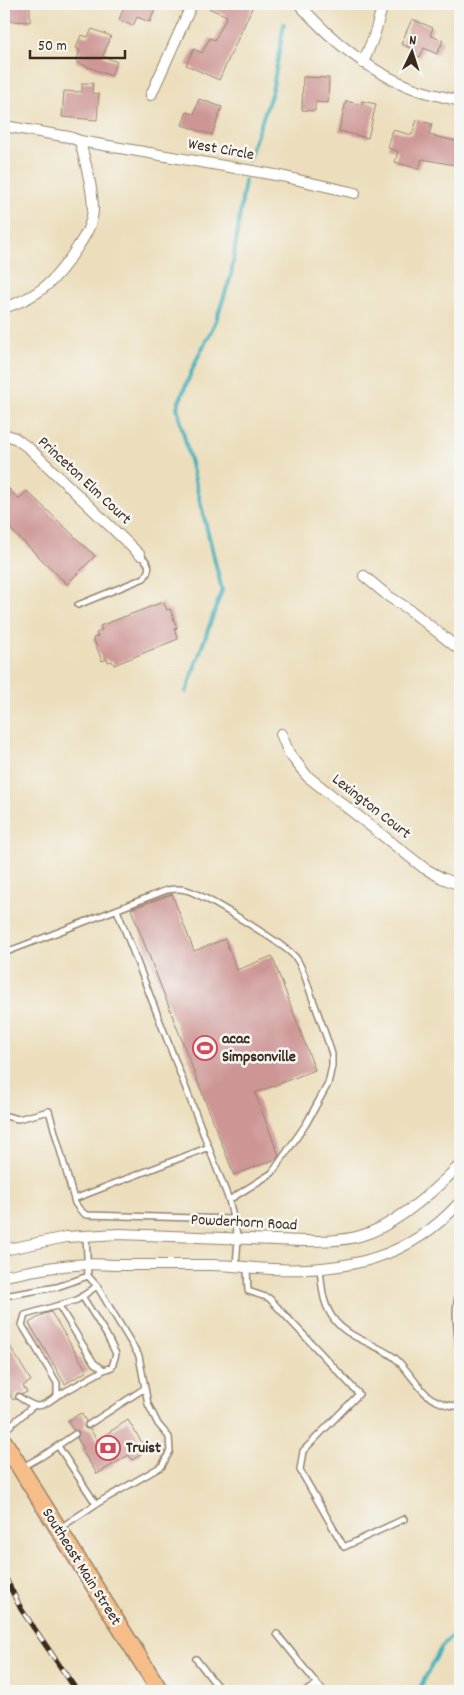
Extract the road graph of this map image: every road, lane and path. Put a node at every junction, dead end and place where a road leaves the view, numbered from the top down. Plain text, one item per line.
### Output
1 (192, 4) edge
2 (299, 4) edge
3 (383, 4) edge
4 (364, 63) junction
5 (151, 96) dead end
6 (460, 101) edge
7 (4, 126) edge
8 (80, 141) junction
9 (355, 193) dead end
10 (4, 308) edge
11 (4, 434) edge
12 (140, 555) joint
13 (364, 576) dead end
14 (78, 604) dead end
15 (460, 650) edge
16 (281, 734) dead end
17 (460, 885) edge
18 (116, 910) junction
19 (4, 953) edge
20 (4, 1109) edge
21 (5, 1116) edge
22 (209, 1147) junction
23 (460, 1165) edge
24 (74, 1198) junction
25 (229, 1200) junction
26 (460, 1202) edge
27 (232, 1218) junction
28 (86, 1236) junction
29 (238, 1239) junction
30 (4, 1250) edge
31 (88, 1264) junction
32 (242, 1267) junction
33 (320, 1268) junction
34 (4, 1276) edge
35 (88, 1276) junction
36 (97, 1286) junction
37 (460, 1291) edge
38 (4, 1296) edge
39 (82, 1296) junction
40 (59, 1306) junction
41 (460, 1360) edge
42 (104, 1370) junction
43 (145, 1388) junction
44 (57, 1396) junction
45 (19, 1397) dead end
46 (33, 1406) junction
47 (460, 1406) edge
48 (88, 1425) dead end
49 (4, 1430) edge
50 (75, 1434) dead end
51 (4, 1442) edge
52 (58, 1446) junction
53 (20, 1469) junction
54 (96, 1504) junction
55 (404, 1519) dead end
56 (58, 1529) junction
57 (277, 1634) dead end
58 (196, 1659) dead end
59 (316, 1684) junction
60 (160, 1691) edge
61 (221, 1691) edge
62 (306, 1691) edge
63 (323, 1691) edge

1 - 5 street
2 - 4 street
3 - 4 street
4 - 6 street
7 - 8 street, West Circle
8 - 9 street, West Circle
8 - 10 street
11 - 12 street, Princeton Elm Court
12 - 14 lane
13 - 15 street
16 - 17 street, Lexington Court
18 - 19 lane
18 - 22 lane
18 - 25 lane
20 - 21 lane
21 - 24 lane
22 - 24 lane
22 - 25 lane
23 - 29 street, Powderhorn Road
24 - 27 lane
25 - 27 lane
26 - 33 street
27 - 29 lane
28 - 29 street, Powderhorn Road
28 - 30 street, Powderhorn Road
28 - 31 lane
29 - 32 lane
31 - 32 street
31 - 34 street
31 - 35 lane
32 - 33 street
32 - 55 lane
33 - 47 lane
35 - 36 lane
35 - 38 lane
36 - 39 lane
36 - 43 lane
37 - 41 lane
39 - 40 lane
39 - 42 lane
40 - 42 lane
40 - 44 lane
42 - 44 lane
43 - 48 lane
43 - 54 lane
44 - 46 lane
45 - 46 lane
46 - 49 lane
50 - 52 lane
51 - 53 main road, Southeast Main Street
52 - 53 lane
52 - 54 lane
53 - 56 main road, Southeast Main Street
54 - 56 lane
56 - 60 main road, Southeast Main Street
57 - 59 lane
58 - 61 lane
59 - 62 lane
59 - 63 lane

